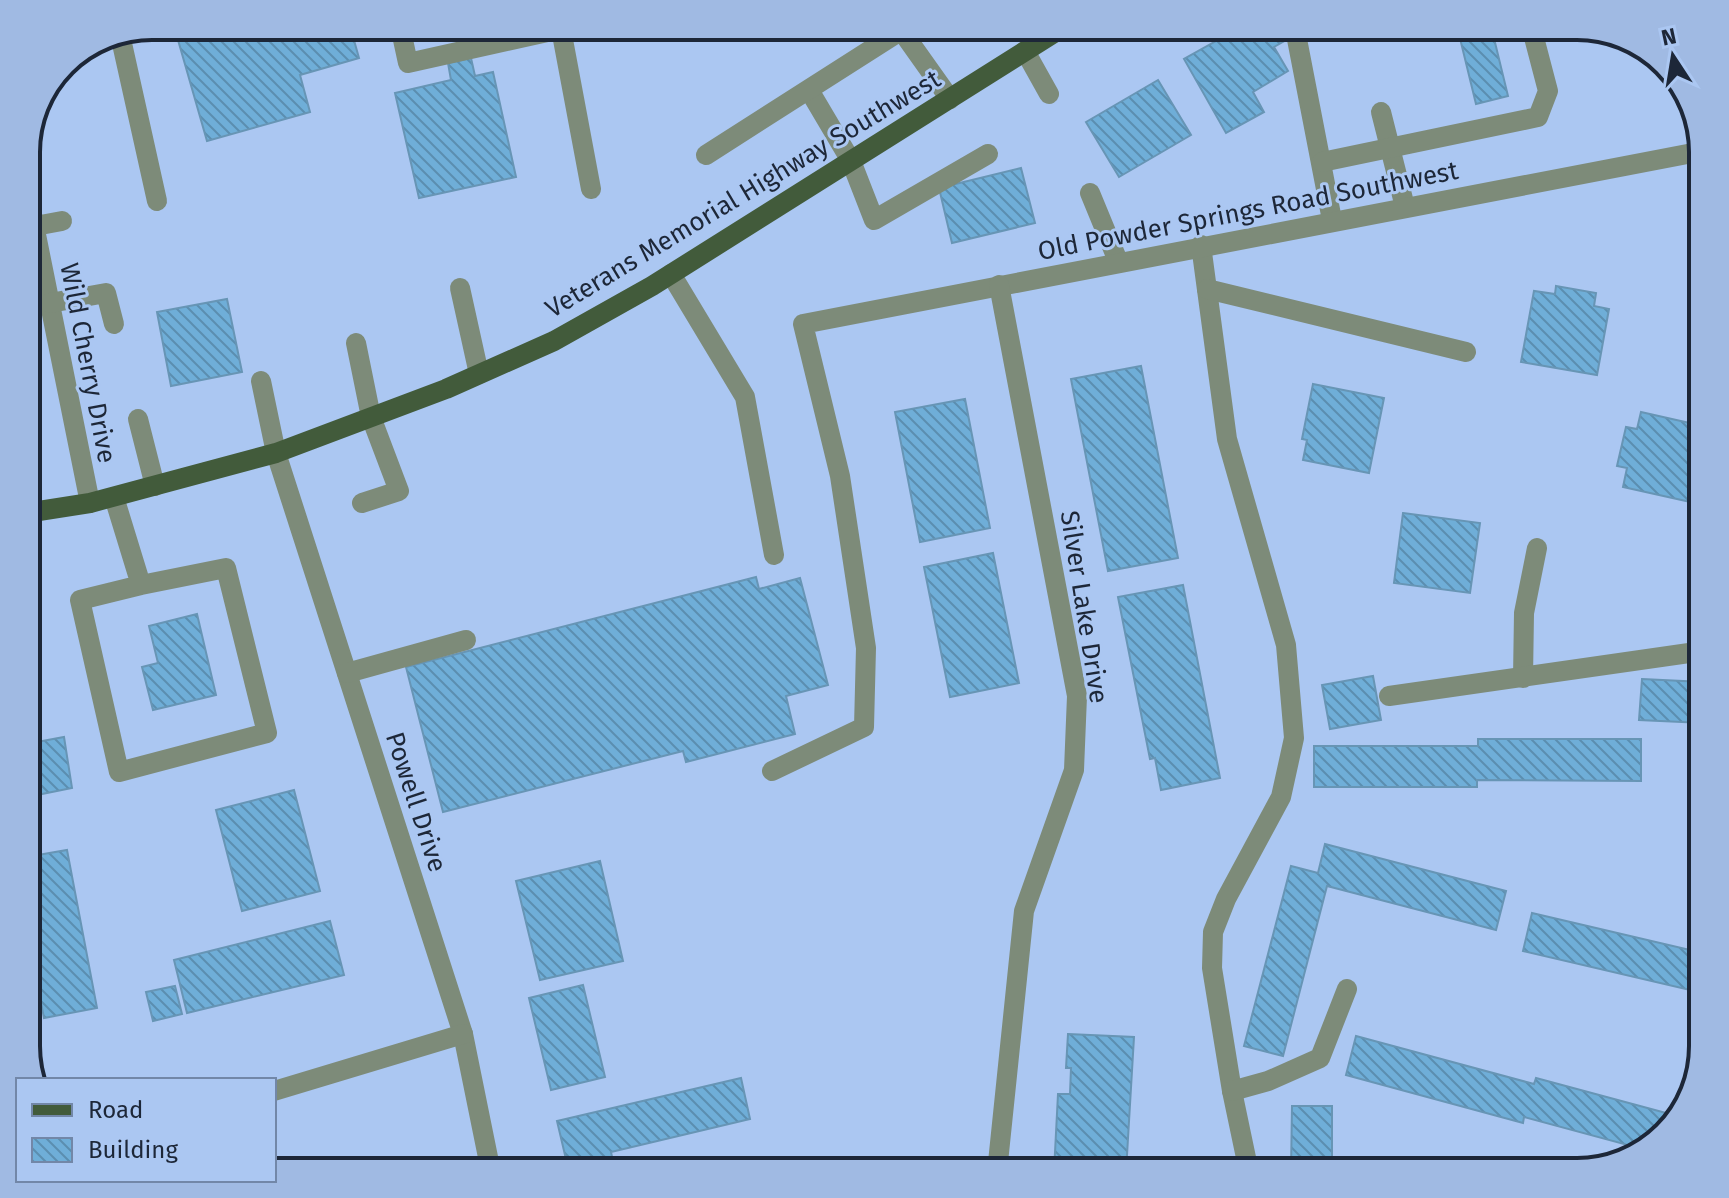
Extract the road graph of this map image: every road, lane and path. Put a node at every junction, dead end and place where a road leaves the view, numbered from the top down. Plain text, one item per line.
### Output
1 (403, 40) edge
2 (512, 40) edge
3 (563, 40) edge
4 (886, 40) edge
5 (913, 40) edge
6 (1038, 40) edge
7 (1297, 40) edge
8 (1535, 40) edge
9 (122, 45) edge
10 (1025, 51) junction
11 (809, 90) junction
12 (1049, 94) dead end
13 (950, 99) junction
14 (1381, 112) dead end
15 (1389, 148) junction
16 (988, 154) dead end
17 (1689, 154) edge
18 (706, 155) dead end
19 (851, 161) junction
20 (1322, 162) junction
21 (591, 189) dead end
22 (1090, 193) dead end
23 (157, 201) dead end
24 (1405, 207) junction
25 (1332, 220) junction
26 (62, 221) dead end
27 (40, 225) edge
28 (1201, 245) junction
29 (40, 252) edge
30 (1118, 261) junction
31 (671, 274) junction
32 (999, 285) junction
33 (460, 288) dead end
34 (1207, 289) junction
35 (50, 303) junction
36 (114, 324) dead end
37 (356, 343) dead end
38 (1466, 352) dead end
39 (479, 374) junction
40 (261, 381) dead end
41 (371, 417) junction
42 (138, 419) dead end
43 (276, 453) junction
44 (155, 486) junction
45 (114, 497) junction
46 (90, 503) junction
47 (362, 503) dead end
48 (40, 511) edge
49 (1537, 548) dead end
50 (774, 555) dead end
51 (141, 585) junction
52 (466, 640) dead end
53 (1689, 653) edge
54 (347, 673) junction
55 (1523, 678) junction
56 (1389, 696) dead end
57 (772, 771) dead end
58 (443, 901) dead end
59 (422, 907) junction
60 (1347, 989) dead end
61 (463, 1034) junction
62 (276, 1090) edge
63 (1232, 1091) junction
64 (488, 1158) edge
65 (998, 1158) edge
66 (1246, 1158) edge

1 - 2 street
3 - 21 street
4 - 11 street
5 - 13 street
6 - 10 main road, Veterans Memorial Highway Southwest
7 - 20 street
8 - 15 street
9 - 23 street
10 - 12 street
10 - 13 main road, Veterans Memorial Highway Southwest
11 - 18 street
11 - 19 street
13 - 19 main road, Veterans Memorial Highway Southwest
14 - 15 street
15 - 20 street
15 - 24 street
16 - 19 street
17 - 24 street, Old Powder Springs Road Southwest
19 - 31 main road, Veterans Memorial Highway Southwest
20 - 25 street
22 - 30 street
24 - 25 street, Old Powder Springs Road Southwest
25 - 28 street, Old Powder Springs Road Southwest
26 - 27 street
28 - 30 street, Old Powder Springs Road Southwest
28 - 34 street
29 - 35 street, Wild Cherry Drive
30 - 32 street, Old Powder Springs Road Southwest
31 - 39 main road, Veterans Memorial Highway Southwest
31 - 50 street
32 - 57 street, Old Powder Springs Road Southwest
32 - 65 street, Silver Lake Drive
33 - 39 street
34 - 38 street
34 - 63 street
35 - 36 street
35 - 46 street, Wild Cherry Drive
37 - 41 street
39 - 41 main road, Veterans Memorial Highway Southwest
40 - 43 street, Powell Drive
41 - 43 main road, Veterans Memorial Highway Southwest
41 - 47 street
42 - 44 street
43 - 44 main road, Veterans Memorial Highway Southwest
43 - 54 street, Powell Drive
44 - 45 main road, Veterans Memorial Highway Southwest
45 - 46 main road, Veterans Memorial Highway Southwest
45 - 51 street
46 - 48 main road, Veterans Memorial Highway Southwest
49 - 55 street
51 - 51 street
52 - 54 street
53 - 55 street
54 - 59 street, Powell Drive
55 - 56 street
58 - 59 street
59 - 61 street, Powell Drive
60 - 63 street
61 - 62 street
61 - 64 street, Powell Drive
63 - 66 street

